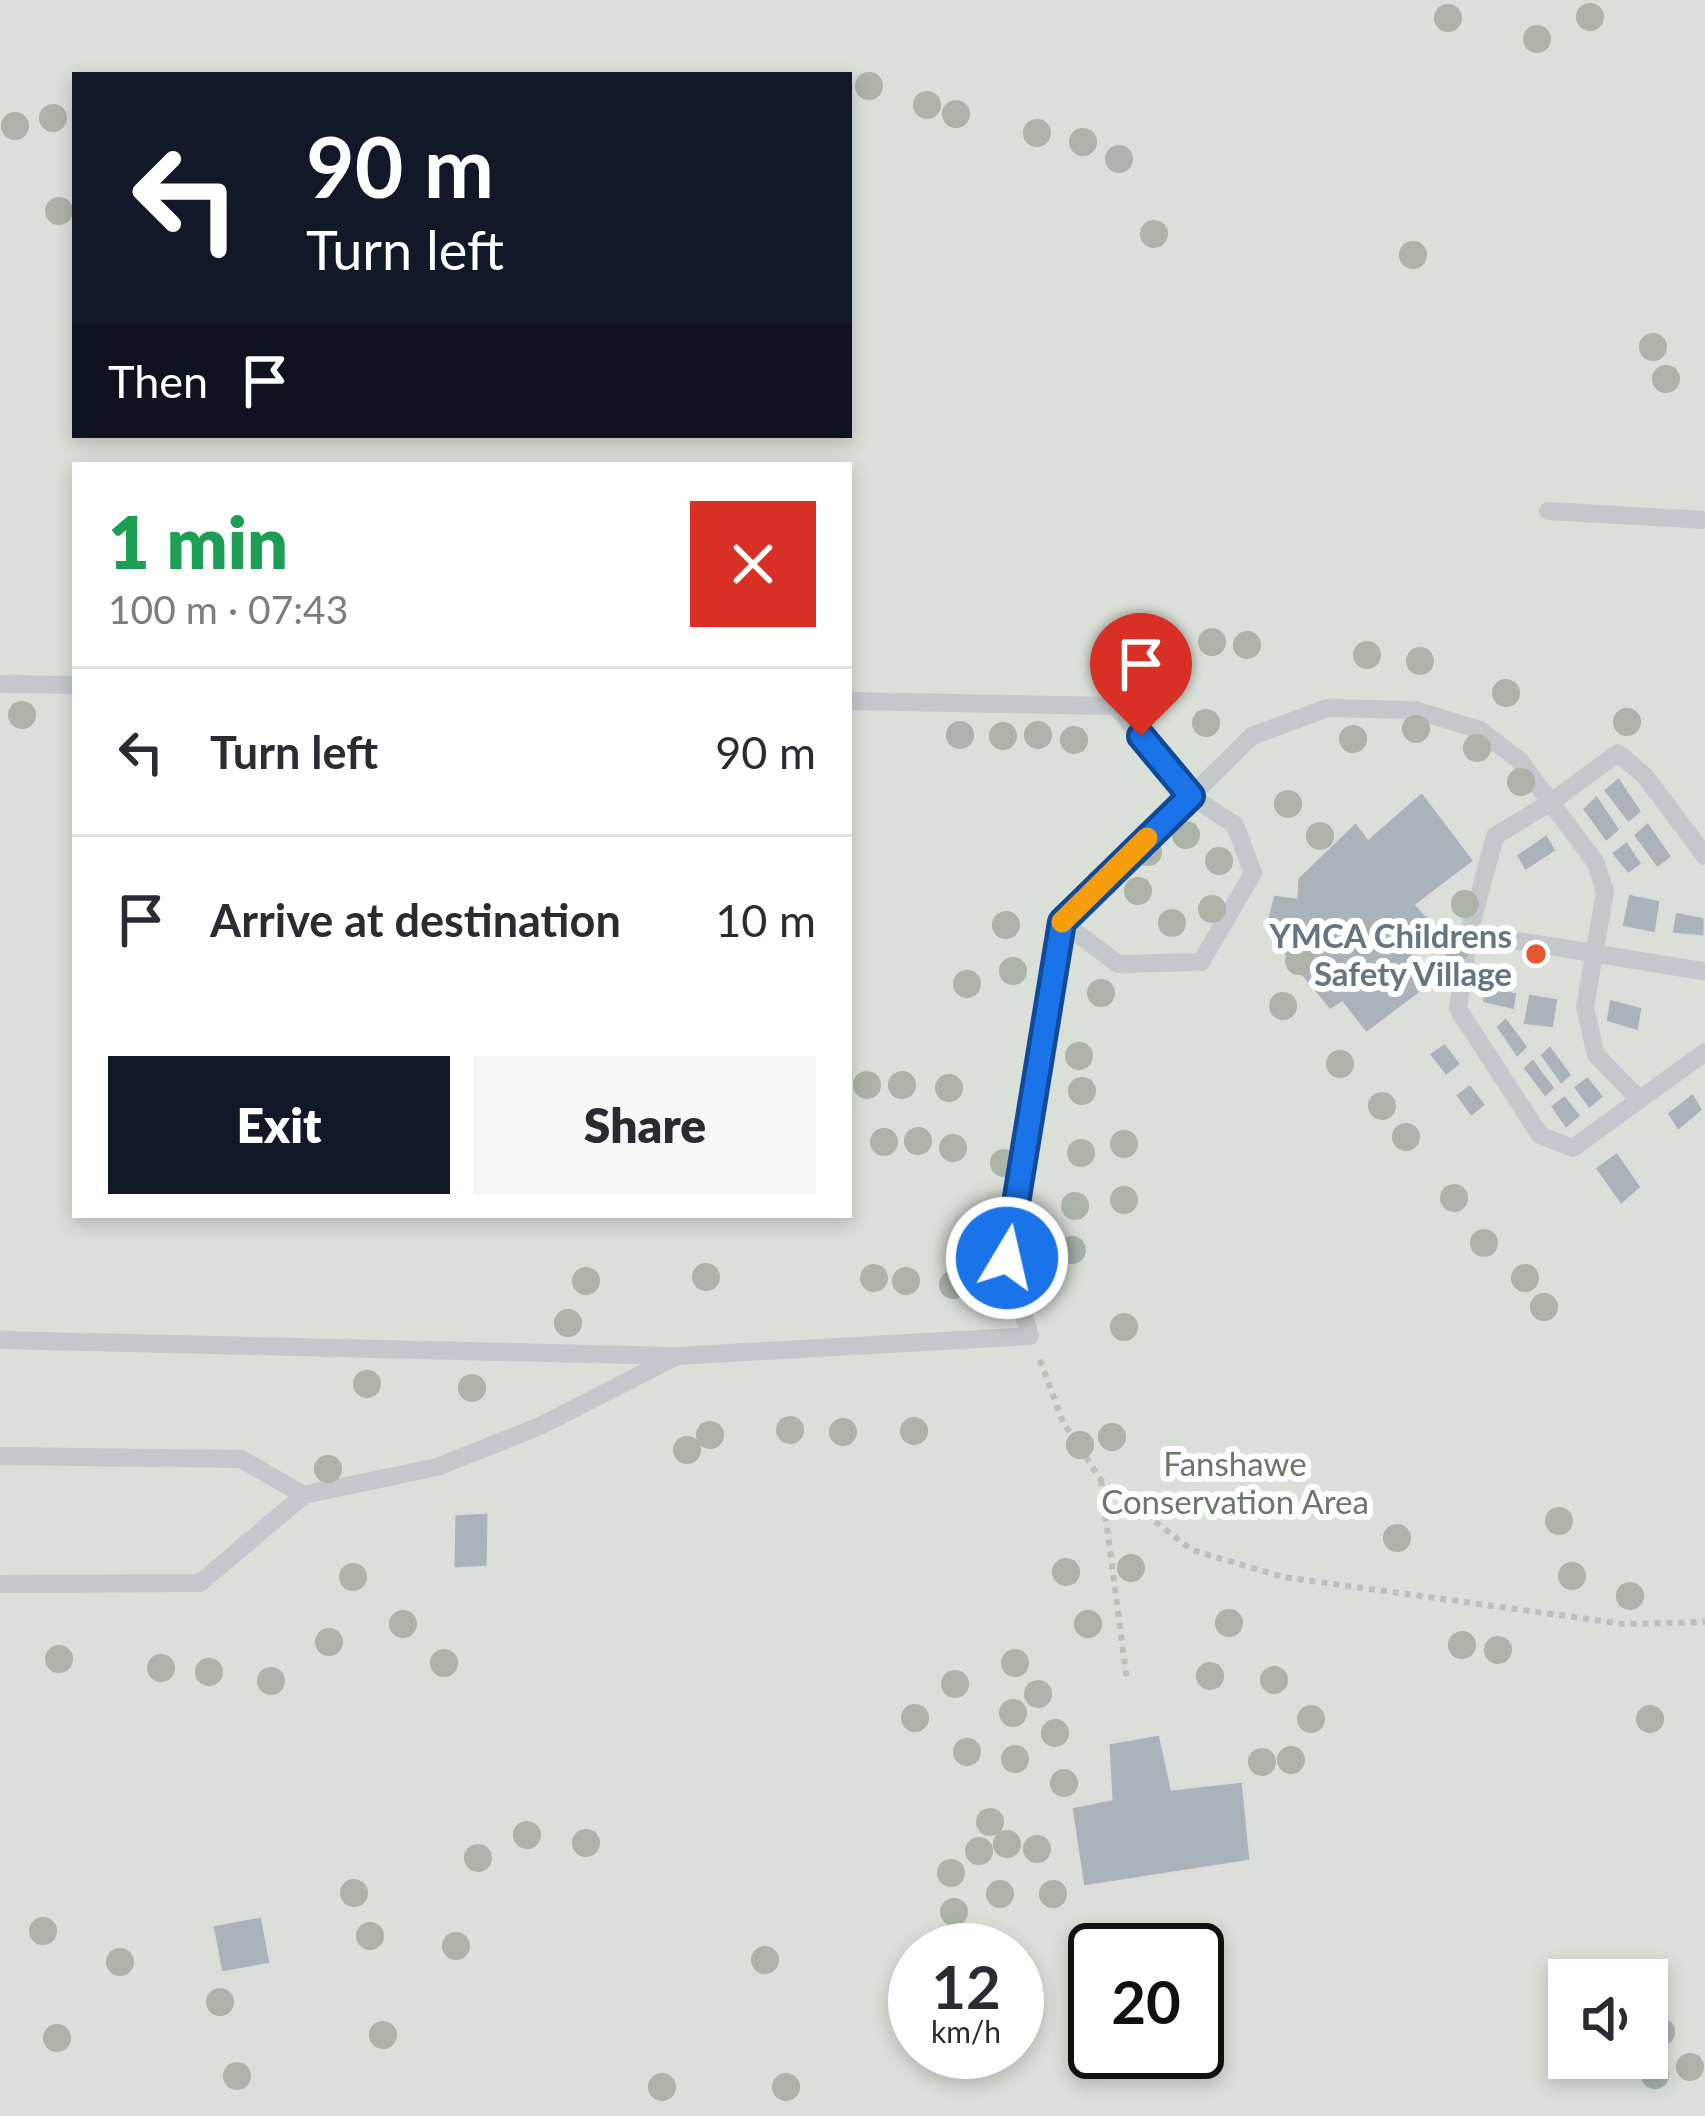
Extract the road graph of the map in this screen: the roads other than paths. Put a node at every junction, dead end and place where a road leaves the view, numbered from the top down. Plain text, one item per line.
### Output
1 (1547, 512) dead end
2 (1705, 520) edge
3 (0, 684) edge
4 (72, 685) edge
5 (852, 701) edge
6 (1191, 796) junction
7 (1551, 802) junction
8 (1705, 856) edge
9 (1062, 922) junction
10 (1469, 933) junction
11 (1594, 955) junction
12 (1704, 972) edge
13 (1705, 1052) edge
14 (1638, 1098) junction
15 (0, 1340) edge
16 (677, 1356) junction
17 (0, 1456) edge
18 (304, 1495) junction
19 (0, 1584) edge

1 - 2 lane
3 - 4 lane
5 - 6 lane
6 - 7 lane
6 - 9 lane
6 - 9 lane
7 - 8 lane
7 - 10 lane
7 - 11 lane
9 - 16 lane
10 - 11 lane
10 - 14 lane
11 - 12 lane
11 - 14 lane
13 - 14 lane
15 - 16 lane
16 - 18 lane
17 - 18 lane
18 - 19 lane

